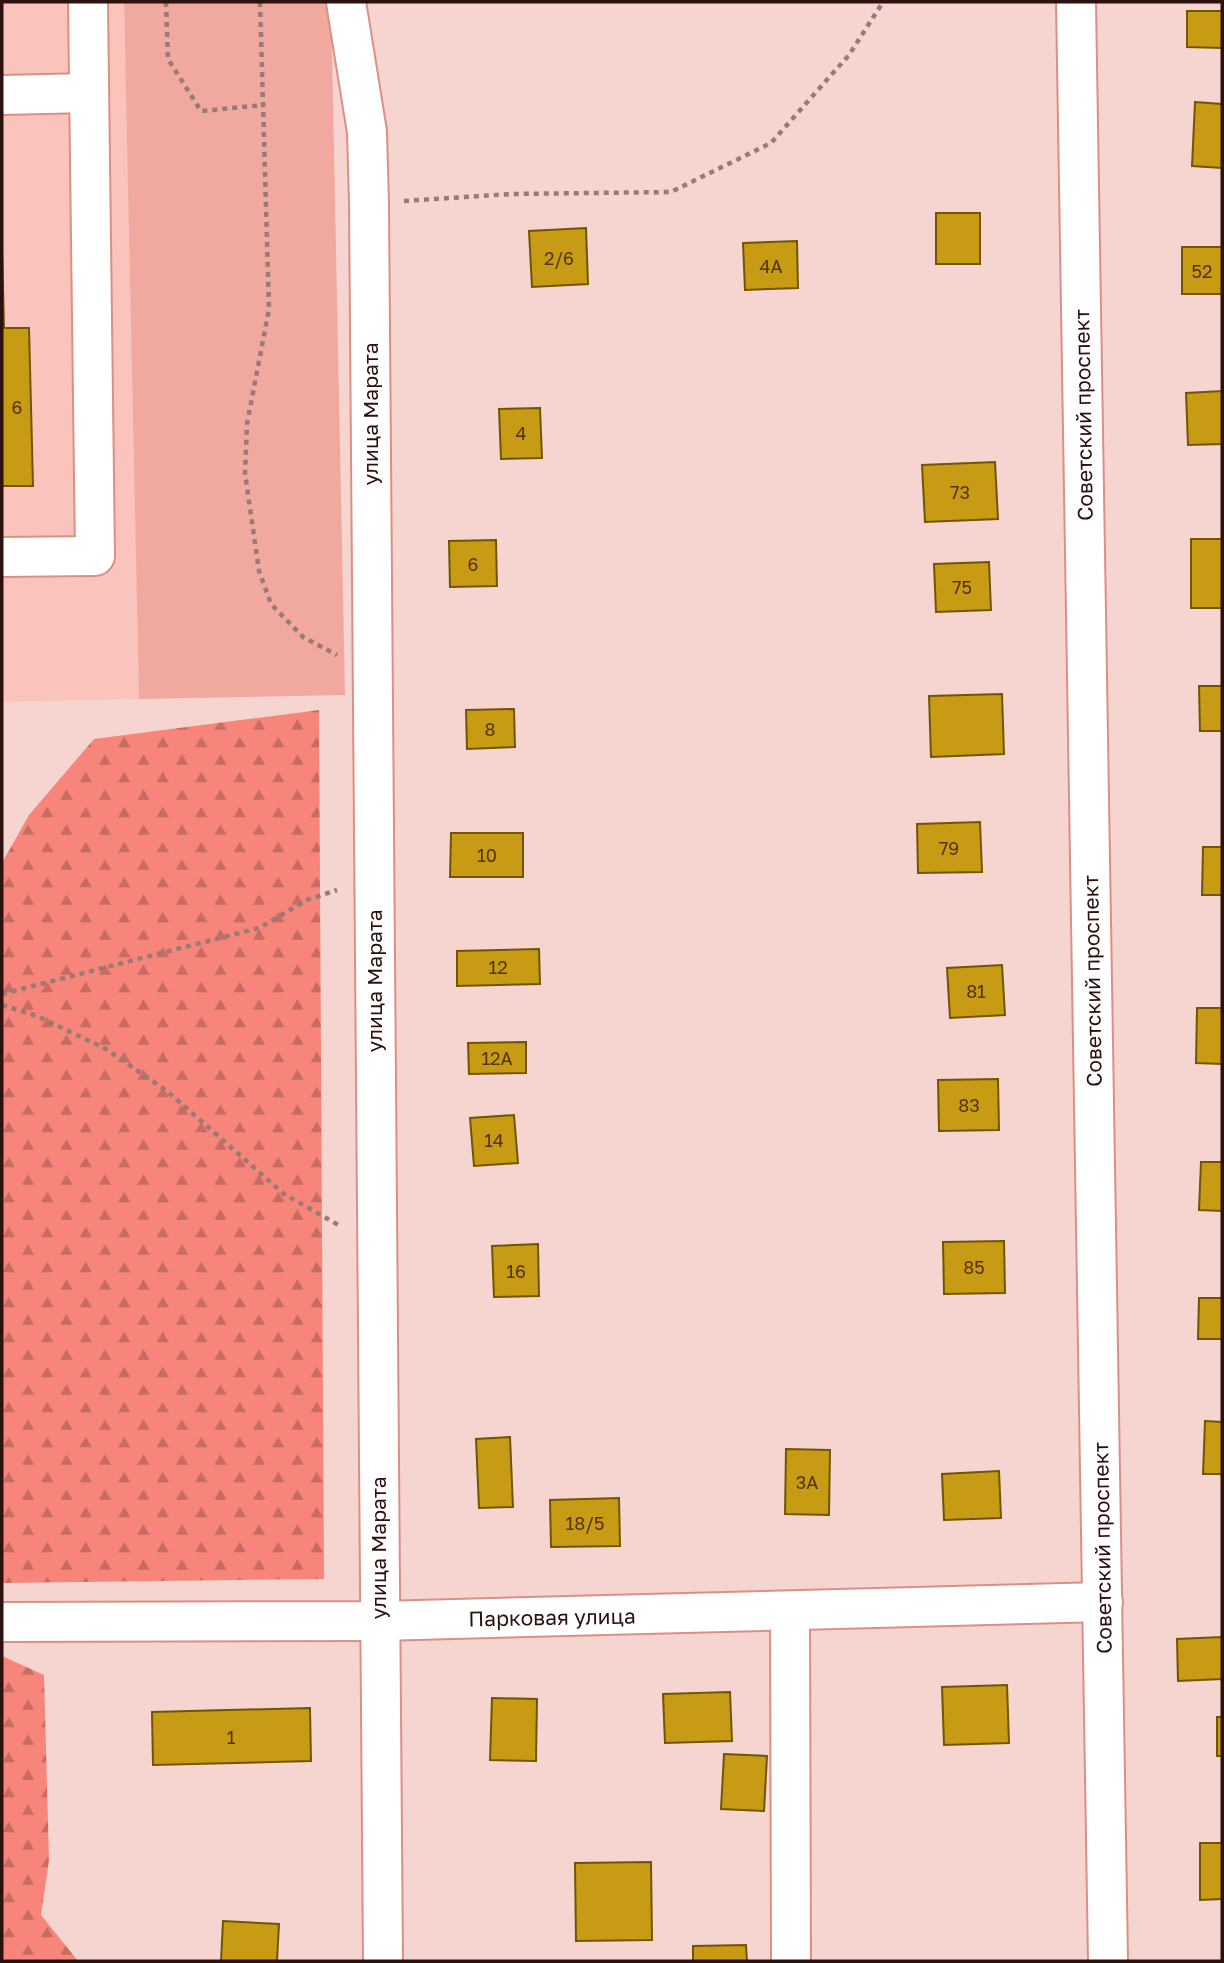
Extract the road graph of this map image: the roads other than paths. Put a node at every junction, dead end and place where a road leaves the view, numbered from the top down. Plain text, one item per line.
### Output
1 (88, 2) edge
2 (346, 2) edge
3 (1076, 2) edge
4 (89, 93) junction
5 (2, 95) edge
6 (2, 557) edge
7 (1103, 1602) junction
8 (790, 1611) junction
9 (379, 1621) junction
10 (2, 1622) edge
11 (383, 1961) edge
12 (791, 1961) edge
13 (1108, 1961) edge

1 - 4 street
2 - 9 street, улица Марата
3 - 7 street, Советский проспект
4 - 5 street
4 - 6 street
7 - 8 street, Парковая улица
7 - 13 street, Советский проспект
8 - 9 street, Парковая улица
8 - 12 street
9 - 10 street, Парковая улица
9 - 11 street, улица Марата

